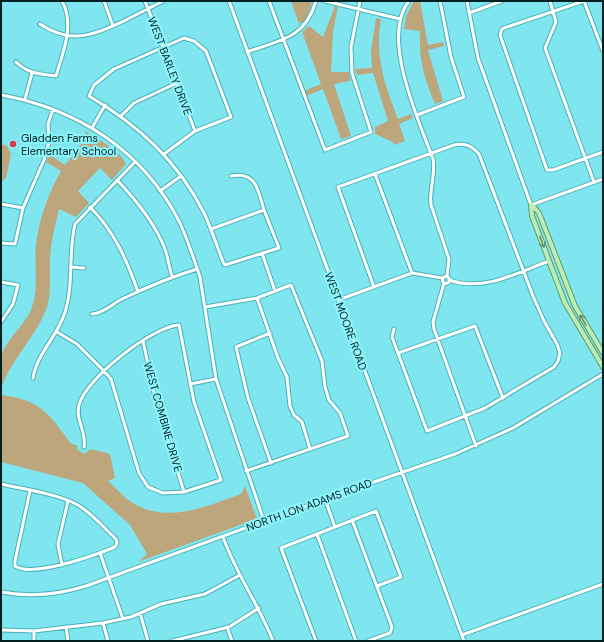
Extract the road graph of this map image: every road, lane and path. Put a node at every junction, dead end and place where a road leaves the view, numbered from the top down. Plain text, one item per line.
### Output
1 (62, 1) edge
2 (104, 1) edge
3 (145, 1) edge
4 (163, 1) edge
5 (229, 1) edge
6 (269, 1) edge
7 (316, 1) edge
8 (325, 1) edge
9 (360, 1) edge
10 (409, 1) edge
11 (440, 1) edge
12 (467, 1) edge
13 (502, 1) edge
14 (550, 1) edge
15 (148, 9) junction
16 (358, 9) junction
17 (553, 11) junction
18 (469, 13) junction
19 (400, 19) junction
20 (40, 24) dead end
21 (113, 26) junction
22 (67, 36) junction
23 (283, 39) junction
24 (164, 46) junction
25 (603, 51) edge
26 (247, 52) junction
27 (16, 62) dead end
28 (32, 73) junction
29 (177, 83) junction
30 (1, 95) edge
31 (25, 99) junction
32 (105, 105) junction
33 (53, 109) junction
34 (417, 114) junction
35 (120, 116) junction
36 (92, 128) junction
37 (195, 131) junction
38 (603, 152) edge
39 (431, 153) junction
40 (164, 154) junction
41 (585, 158) junction
42 (135, 162) junction
43 (375, 174) junction
44 (181, 176) junction
45 (230, 176) dead end
46 (603, 179) edge
47 (117, 180) junction
48 (594, 182) junction
49 (160, 191) junction
50 (1, 204) edge
51 (531, 205) junction
52 (90, 207) junction
53 (23, 208) junction
54 (264, 210) junction
55 (211, 229) junction
56 (1, 243) edge
57 (262, 253) junction
58 (549, 261) junction
59 (71, 267) junction
60 (84, 268) dead end
61 (197, 269) junction
62 (523, 270) junction
63 (412, 273) junction
64 (172, 276) junction
65 (447, 276) junction
66 (442, 278) junction
67 (449, 280) junction
68 (1, 282) edge
69 (444, 283) junction
70 (374, 287) junction
71 (275, 290) junction
72 (138, 292) junction
73 (257, 298) junction
74 (338, 300) junction
75 (205, 307) junction
76 (92, 314) dead end
77 (1, 322) edge
78 (394, 329) dead end
79 (56, 332) junction
80 (270, 333) junction
81 (437, 340) junction
82 (143, 341) junction
83 (398, 353) junction
84 (603, 353) edge
85 (603, 367) edge
86 (103, 370) junction
87 (603, 374) edge
88 (34, 378) dead end
89 (216, 379) junction
90 (190, 384) junction
91 (504, 398) junction
92 (465, 417) junction
93 (476, 446) junction
94 (84, 447) dead end
95 (310, 449) junction
96 (271, 463) junction
97 (246, 471) junction
98 (402, 472) junction
99 (1, 484) edge
100 (30, 491) junction
101 (184, 492) junction
102 (325, 499) junction
103 (68, 501) junction
104 (352, 520) junction
105 (264, 521) junction
106 (335, 527) junction
107 (317, 534) junction
108 (223, 537) junction
109 (100, 553) junction
110 (62, 565) junction
111 (240, 575) junction
112 (109, 578) junction
113 (603, 584) edge
114 (377, 586) junction
115 (1, 592) edge
116 (259, 608) junction
117 (140, 613) junction
118 (122, 619) junction
119 (104, 624) junction
120 (66, 627) junction
121 (227, 627) junction
122 (1, 630) edge
123 (34, 631) junction
124 (462, 635) junction
125 (190, 637) junction
126 (34, 641) edge
127 (68, 641) edge
128 (108, 641) edge
129 (148, 641) edge
130 (172, 641) edge
131 (191, 641) edge
132 (232, 641) edge
133 (273, 641) edge
134 (316, 641) edge
135 (356, 641) edge
136 (368, 641) edge
137 (464, 641) edge

1 - 22 street
2 - 21 street
3 - 15 street, WEST BARLEY DRIVE
4 - 15 street
5 - 26 street, WEST MOORE ROAD
6 - 23 street
7 - 23 street
8 - 16 street
9 - 16 street
10 - 19 street
11 - 34 street
12 - 18 street
13 - 18 street
14 - 17 street
15 - 21 street
15 - 24 street, WEST BARLEY DRIVE
16 - 19 street
16 - 23 street
17 - 25 street
17 - 41 street
17 - 41 street
18 - 51 street
19 - 34 street
20 - 22 street
21 - 22 street
22 - 28 street
23 - 26 street
24 - 29 street, WEST BARLEY DRIVE
24 - 32 street
24 - 37 street
26 - 74 street, WEST MOORE ROAD
27 - 28 street
28 - 31 street
29 - 35 street
29 - 37 street, WEST BARLEY DRIVE
30 - 31 street
31 - 33 street
32 - 35 street
32 - 36 street
33 - 36 street
33 - 53 street
34 - 39 street
35 - 40 street
36 - 42 street
37 - 40 street
38 - 41 street
39 - 43 street
39 - 62 street
39 - 65 street
40 - 44 street
41 - 48 street
42 - 47 street
42 - 49 street
43 - 63 street
43 - 70 street
44 - 49 street
44 - 55 street
45 - 54 street
46 - 48 street
47 - 52 street
47 - 64 street
48 - 51 street
49 - 61 street
50 - 53 street
51 -> 58 main road
84 -> 51 main road
52 - 59 street
52 - 72 street
53 - 56 street
54 - 55 street
54 - 57 street
55 - 57 street
57 - 71 street
58 - 62 street
58 - 85 main road
59 - 60 street
59 - 79 street
61 - 64 street
61 - 75 street
62 - 67 street
62 - 91 street
63 - 66 street
63 - 70 street
64 - 72 street
65 - 66 street
65 - 67 street
66 - 69 street
67 - 69 street
68 - 77 street
69 - 81 street
70 - 74 street
71 - 73 street
71 - 95 street
72 - 76 street
73 - 75 street
73 - 80 street
74 - 98 street, WEST MOORE ROAD
75 - 89 street
78 - 83 street
79 - 86 street
79 - 88 street
80 - 95 street
80 - 96 street
81 - 83 street
81 - 91 street
81 - 92 street
82 - 86 street
82 - 90 street
82 - 101 street, WEST COMBINE DRIVE
83 - 92 street
86 - 94 street
86 - 101 street
87 - 93 street, NORTH LON ADAMS ROAD
89 - 90 street
89 - 97 street
90 - 101 street
91 - 92 street
92 - 93 street
93 - 98 street, NORTH LON ADAMS ROAD
95 - 96 street
96 - 97 street
97 - 105 street
98 - 102 street, NORTH LON ADAMS ROAD
98 - 124 street, WEST MOORE ROAD
99 - 100 street
100 - 103 street
100 - 110 street
102 - 105 street, NORTH LON ADAMS ROAD
102 - 106 street
103 - 109 street
103 - 110 street
104 - 106 street
104 - 114 street
104 - 114 street
105 - 108 street, NORTH LON ADAMS ROAD
106 - 107 street
107 - 134 street
107 - 135 street
108 - 111 street
108 - 112 street, NORTH LON ADAMS ROAD
109 - 110 street
109 - 112 street
111 - 116 street
111 - 117 street
112 - 115 street, NORTH LON ADAMS ROAD
112 - 118 street
113 - 124 street
114 - 136 street
116 - 121 street
116 - 133 street
117 - 118 street
117 - 129 street
118 - 119 street
119 - 120 street
119 - 128 street
120 - 123 street
120 - 127 street
121 - 125 street
121 - 132 street
122 - 123 street
123 - 126 street
124 - 137 street, WEST MOORE ROAD
125 - 130 street
125 - 131 street

